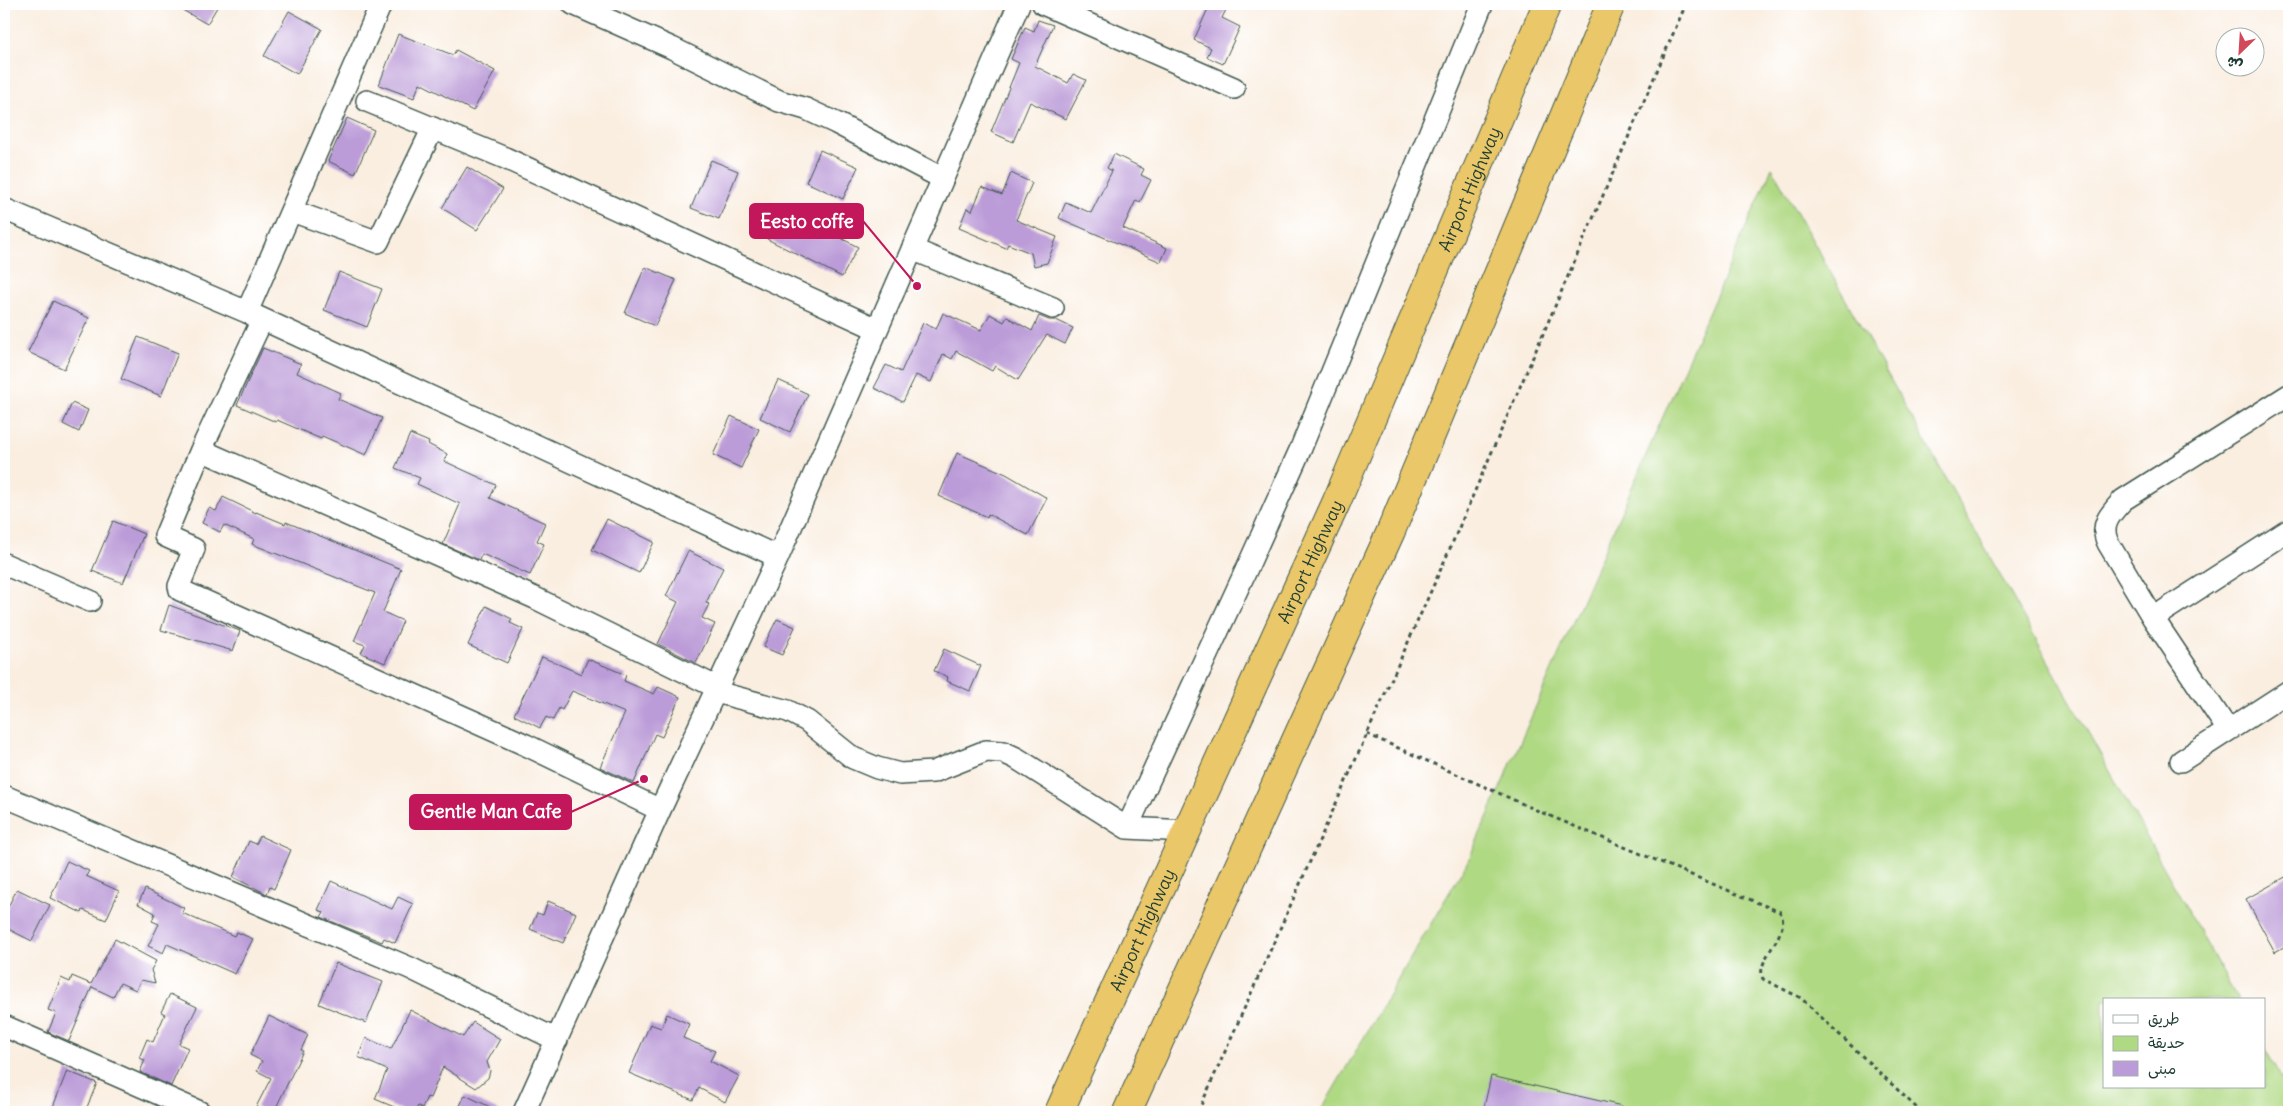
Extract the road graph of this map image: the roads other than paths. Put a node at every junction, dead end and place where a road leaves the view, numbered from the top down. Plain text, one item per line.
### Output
1 (381, 4) edge
2 (572, 4) edge
3 (1018, 4) edge
4 (1043, 4) edge
5 (1482, 4) edge
6 (1547, 4) edge
7 (1611, 4) edge
8 (1234, 88) dead end
9 (367, 101) dead end
10 (433, 128) junction
11 (942, 178) junction
12 (4, 209) edge
13 (292, 211) junction
14 (912, 249) junction
15 (1053, 308) dead end
16 (255, 316) junction
17 (877, 329) junction
18 (2289, 395) edge
19 (202, 450) junction
20 (2289, 530) edge
21 (778, 557) junction
22 (4, 564) edge
23 (90, 601) dead end
24 (2153, 618) junction
25 (717, 690) junction
26 (2289, 691) edge
27 (2228, 730) junction
28 (2181, 761) dead end
29 (4, 796) edge
30 (660, 810) junction
31 (1127, 828) junction
32 (1187, 831) junction
33 (4, 1026) edge
34 (557, 1040) junction
35 (200, 1112) edge
36 (524, 1112) edge
37 (1059, 1112) edge
38 (1128, 1112) edge

1 - 13 street
2 - 11 street
3 - 11 street
4 - 8 street
5 - 31 street
6 - 32 highway, Airport Highway
7 - 38 highway
9 - 10 street
10 - 13 street
10 - 17 street
11 - 14 street
12 - 16 street
13 - 16 street
14 - 15 street
14 - 17 street
16 - 19 street
16 - 21 street
17 - 21 street
18 - 24 street
19 - 25 street
19 - 30 street
20 - 24 street
21 - 25 street
22 - 23 street
24 - 27 street
25 - 30 street
25 - 31 street
26 - 27 street
27 - 28 street
29 - 34 street
30 - 34 street
31 - 32 street
32 - 37 highway, Airport Highway
33 - 35 street
34 - 36 street

